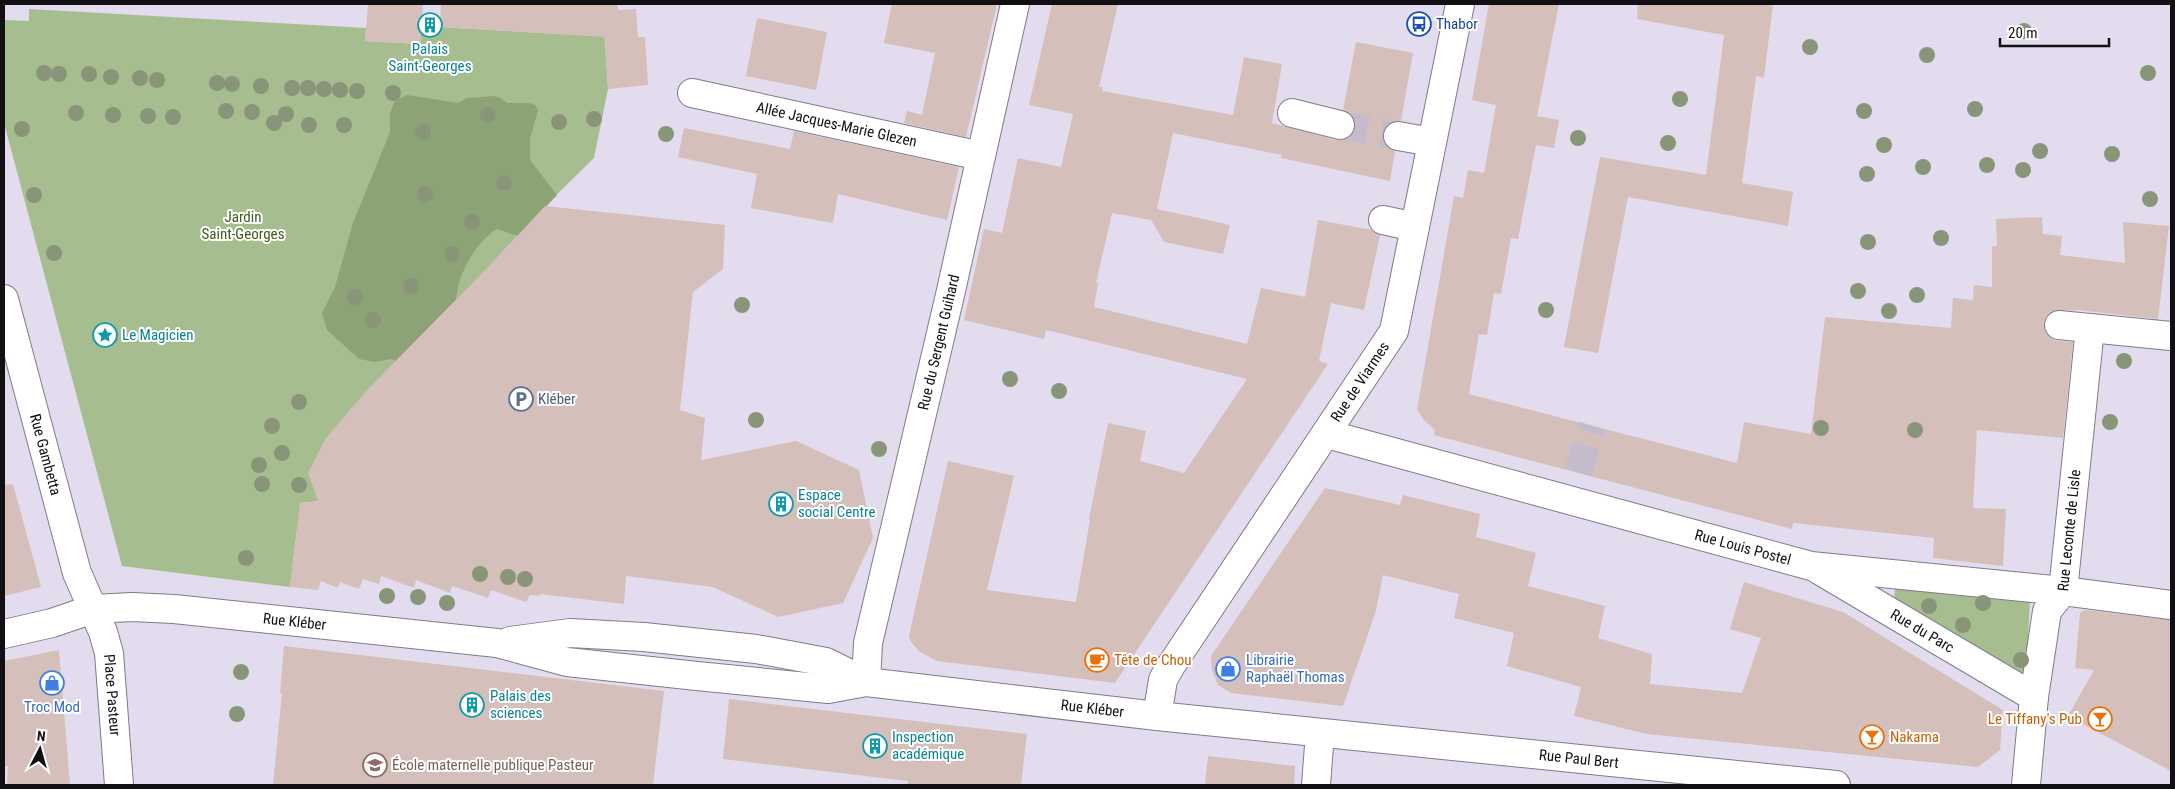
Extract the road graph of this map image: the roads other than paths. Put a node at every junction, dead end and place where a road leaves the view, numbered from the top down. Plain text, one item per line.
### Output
1 (1015, 4) edge
2 (1460, 4) edge
3 (692, 93) dead end
4 (1292, 114) dead end
5 (1340, 125) tunnel mouth
6 (1398, 136) tunnel mouth
7 (1432, 142) junction
8 (981, 156) junction
9 (1383, 220) dead end
10 (1415, 227) junction
11 (4, 299) edge
12 (2059, 325) dead end
13 (2090, 328) junction
14 (2171, 336) edge
15 (1327, 434) junction
16 (1811, 566) junction
17 (2063, 591) junction
18 (2171, 605) edge
19 (93, 609) junction
20 (4, 634) edge
21 (866, 682) junction
22 (2034, 698) junction
23 (1157, 716) junction
24 (1320, 733) junction
25 (119, 785) edge
26 (1316, 785) edge
27 (1836, 785) edge
28 (2026, 785) edge

1 - 8 street, Rue du Sergent Guihard
2 - 7 street, Rue de Viarmes
3 - 8 street, Allée Jacques-Marie Glezen
4 - 5 street
6 - 7 street
7 - 10 street, Rue de Viarmes
8 - 21 street, Rue du Sergent Guihard
9 - 10 street
10 - 15 street, Rue de Viarmes
11 - 19 street, Rue Gambetta
12 - 13 street
13 - 14 street
13 - 17 street, Rue Leconte de Lisle
15 - 16 street, Rue Louis Postel
15 - 23 street, Rue de Viarmes
16 - 17 street, Rue Louis Postel
16 - 22 street, Rue du Parc
17 - 18 street, Rue Louis Postel
17 - 22 street, Rue Leconte de Lisle
19 - 20 street, Rue Kléber
19 - 21 street, Rue Kléber
19 - 25 street, Place Pasteur
21 - 23 street, Rue Kléber
22 - 28 street, Rue Leconte de Lisle
23 - 24 street, Rue Kléber
24 - 26 street
24 - 27 street, Rue Paul Bert

